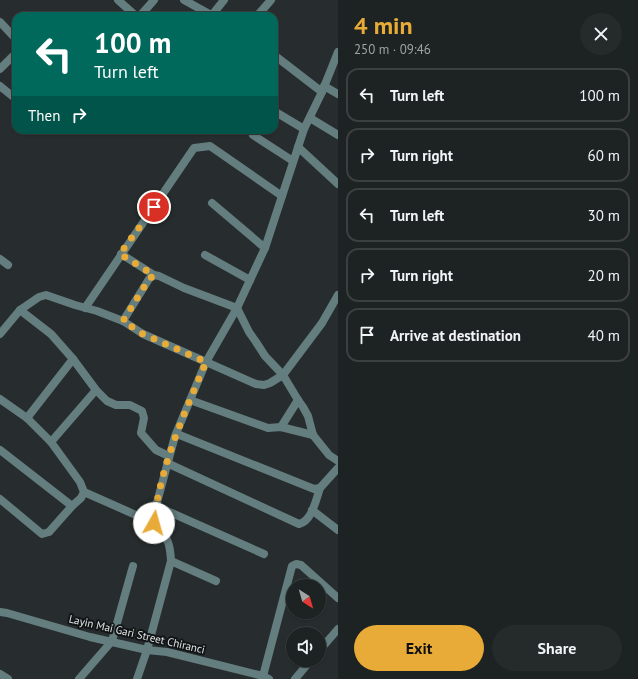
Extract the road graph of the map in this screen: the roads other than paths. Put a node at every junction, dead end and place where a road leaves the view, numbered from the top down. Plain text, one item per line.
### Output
1 (118, 0) edge
2 (154, 0) edge
3 (184, 0) edge
4 (224, 0) edge
5 (271, 0) edge
6 (132, 12) edge
7 (144, 12) edge
8 (205, 12) edge
9 (215, 12) edge
10 (260, 12) edge
11 (0, 22) edge
12 (12, 35) edge
13 (338, 52) edge
14 (12, 57) edge
15 (278, 58) edge
16 (0, 69) edge
17 (0, 86) edge
18 (323, 89) junction
19 (338, 94) edge
20 (12, 96) edge
21 (278, 114) edge
22 (310, 118) junction
23 (304, 129) junction
24 (253, 135) dead end
25 (338, 135) edge
26 (206, 142) dead end
27 (298, 147) junction
28 (294, 161) junction
29 (338, 184) edge
30 (282, 196) junction
31 (212, 203) dead end
32 (265, 248) junction
33 (120, 254) junction
34 (205, 255) dead end
35 (0, 259) edge
36 (8, 265) dead end
37 (154, 275) junction
38 (250, 280) junction
39 (338, 295) edge
40 (85, 308) junction
41 (237, 308) junction
42 (20, 310) junction
43 (123, 321) junction
44 (0, 334) edge
45 (73, 359) junction
46 (206, 362) junction
47 (283, 375) junction
48 (96, 390) junction
49 (0, 399) edge
50 (190, 400) junction
51 (298, 400) junction
52 (27, 418) junction
53 (281, 427) junction
54 (177, 434) junction
55 (313, 435) junction
56 (51, 442) junction
57 (0, 450) edge
58 (168, 459) junction
59 (338, 461) edge
60 (338, 468) edge
61 (320, 488) junction
62 (84, 492) junction
63 (0, 499) edge
64 (72, 506) junction
65 (156, 506) junction
66 (312, 510) junction
67 (154, 523) junction
68 (338, 530) edge
69 (264, 554) dead end
70 (171, 561) junction
71 (133, 566) dead end
72 (216, 581) dead end
73 (338, 598) edge
74 (0, 612) edge
75 (338, 629) edge
76 (112, 641) junction
77 (326, 643) edge
78 (147, 650) junction
79 (305, 667) edge
80 (81, 677) edge
81 (266, 678) edge
82 (92, 679) edge
83 (137, 679) edge
84 (295, 679) edge

1 - 6 street
2 - 7 street
3 - 8 street
4 - 9 street
5 - 10 street
11 - 12 street
13 - 18 street
14 - 16 street
15 - 18 street
17 - 20 street
18 - 19 street
18 - 22 street
21 - 23 street
22 - 23 street
22 - 25 street
23 - 27 street
24 - 28 street
26 - 30 street
27 - 28 street
27 - 29 street
28 - 30 street
30 - 32 street
30 - 33 street
31 - 32 street
32 - 38 street
33 - 37 street
33 - 40 street
34 - 38 street
35 - 36 street
37 - 41 street
37 - 43 street
38 - 41 street
39 - 47 street
40 - 42 street
40 - 43 street
41 - 46 street
41 - 47 street
42 - 44 street
42 - 45 street
43 - 46 street
45 - 48 street
45 - 52 street
46 - 47 street
46 - 50 street
47 - 51 street
48 - 56 street
48 - 58 street
49 - 52 street
50 - 53 street
50 - 54 street
51 - 53 street
51 - 55 street
52 - 56 street
53 - 55 street
54 - 58 street
54 - 61 street
55 - 59 street
56 - 62 street
57 - 64 street
58 - 65 street
58 - 66 street
60 - 61 street
61 - 66 street
62 - 64 street
62 - 67 street
63 - 64 street
65 - 67 street
65 - 69 street
66 - 68 street
67 - 70 street
70 - 72 street
70 - 78 street
71 - 76 street
73 - 81 street
74 - 76 street, Layin Mai Gari Street Chiranci
75 - 77 street
76 - 78 street, Layin Mai Gari Street Chiranci
76 - 80 street
78 - 81 street, Layin Mai Gari Street Chiranci
78 - 83 street
79 - 84 street
80 - 82 street

